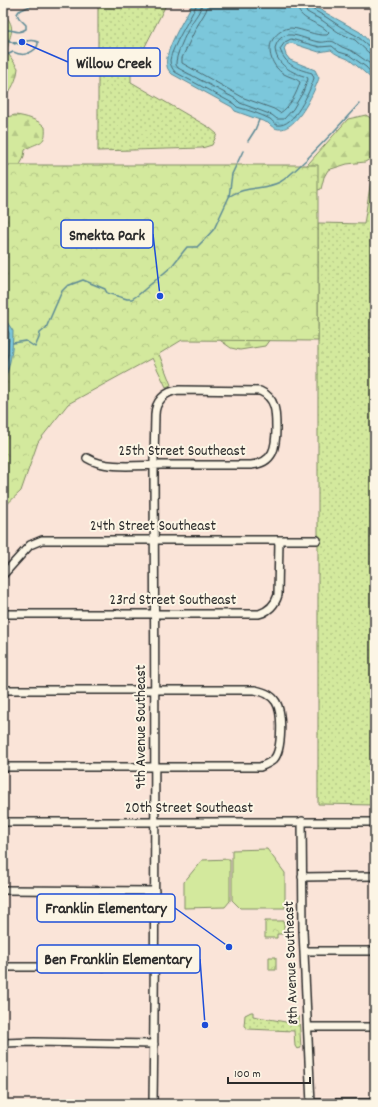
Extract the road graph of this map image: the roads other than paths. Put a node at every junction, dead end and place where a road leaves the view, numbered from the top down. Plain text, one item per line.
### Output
1 (160, 400) joint
2 (87, 458) dead end
3 (154, 465) junction
4 (155, 540) junction
5 (278, 540) junction
6 (317, 540) dead end
7 (3, 575) edge
8 (3, 614) edge
9 (155, 614) junction
10 (3, 690) edge
11 (155, 690) junction
12 (154, 767) junction
13 (3, 768) edge
14 (302, 821) junction
15 (3, 822) edge
16 (154, 822) junction
17 (375, 822) edge
18 (375, 876) edge
19 (302, 877) junction
20 (3, 890) edge
21 (155, 891) junction
22 (304, 951) junction
23 (375, 951) edge
24 (3, 967) edge
25 (154, 967) junction
26 (308, 1027) junction
27 (375, 1027) edge
28 (3, 1043) edge
29 (154, 1044) junction
30 (375, 1103) edge
31 (153, 1104) edge
32 (311, 1104) edge

1 - 3 street, 9th Avenue Southeast
1 - 3 street, 25th Street Southeast
2 - 3 street, 25th Street Southeast
3 - 4 street, 9th Avenue Southeast
4 - 5 street, 24th Street Southeast
4 - 7 street, 24th Street Southeast
4 - 9 street, 9th Avenue Southeast
5 - 6 street, 24th Street Southeast
5 - 9 street, 23rd Street Southeast
8 - 9 street, 23rd Street Southeast
9 - 11 street, 9th Avenue Southeast
10 - 11 street
11 - 12 street, 9th Avenue Southeast
11 - 12 street
12 - 13 street
12 - 16 street, 9th Avenue Southeast
14 - 16 street, 20th Street Southeast
14 - 17 street, 20th Street Southeast
14 - 19 street, 8th Avenue Southeast
15 - 16 street, 20th Street Southeast
16 - 21 street, 9th Avenue Southeast
18 - 19 street
19 - 22 street, 8th Avenue Southeast
20 - 21 street
21 - 25 street, 9th Avenue Southeast
22 - 23 street
22 - 26 street, 8th Avenue Southeast
24 - 25 street
25 - 29 street, 9th Avenue Southeast
26 - 27 street
26 - 32 street, 8th Avenue Southeast
28 - 29 street
29 - 31 street, 9th Avenue Southeast
30 - 32 street

